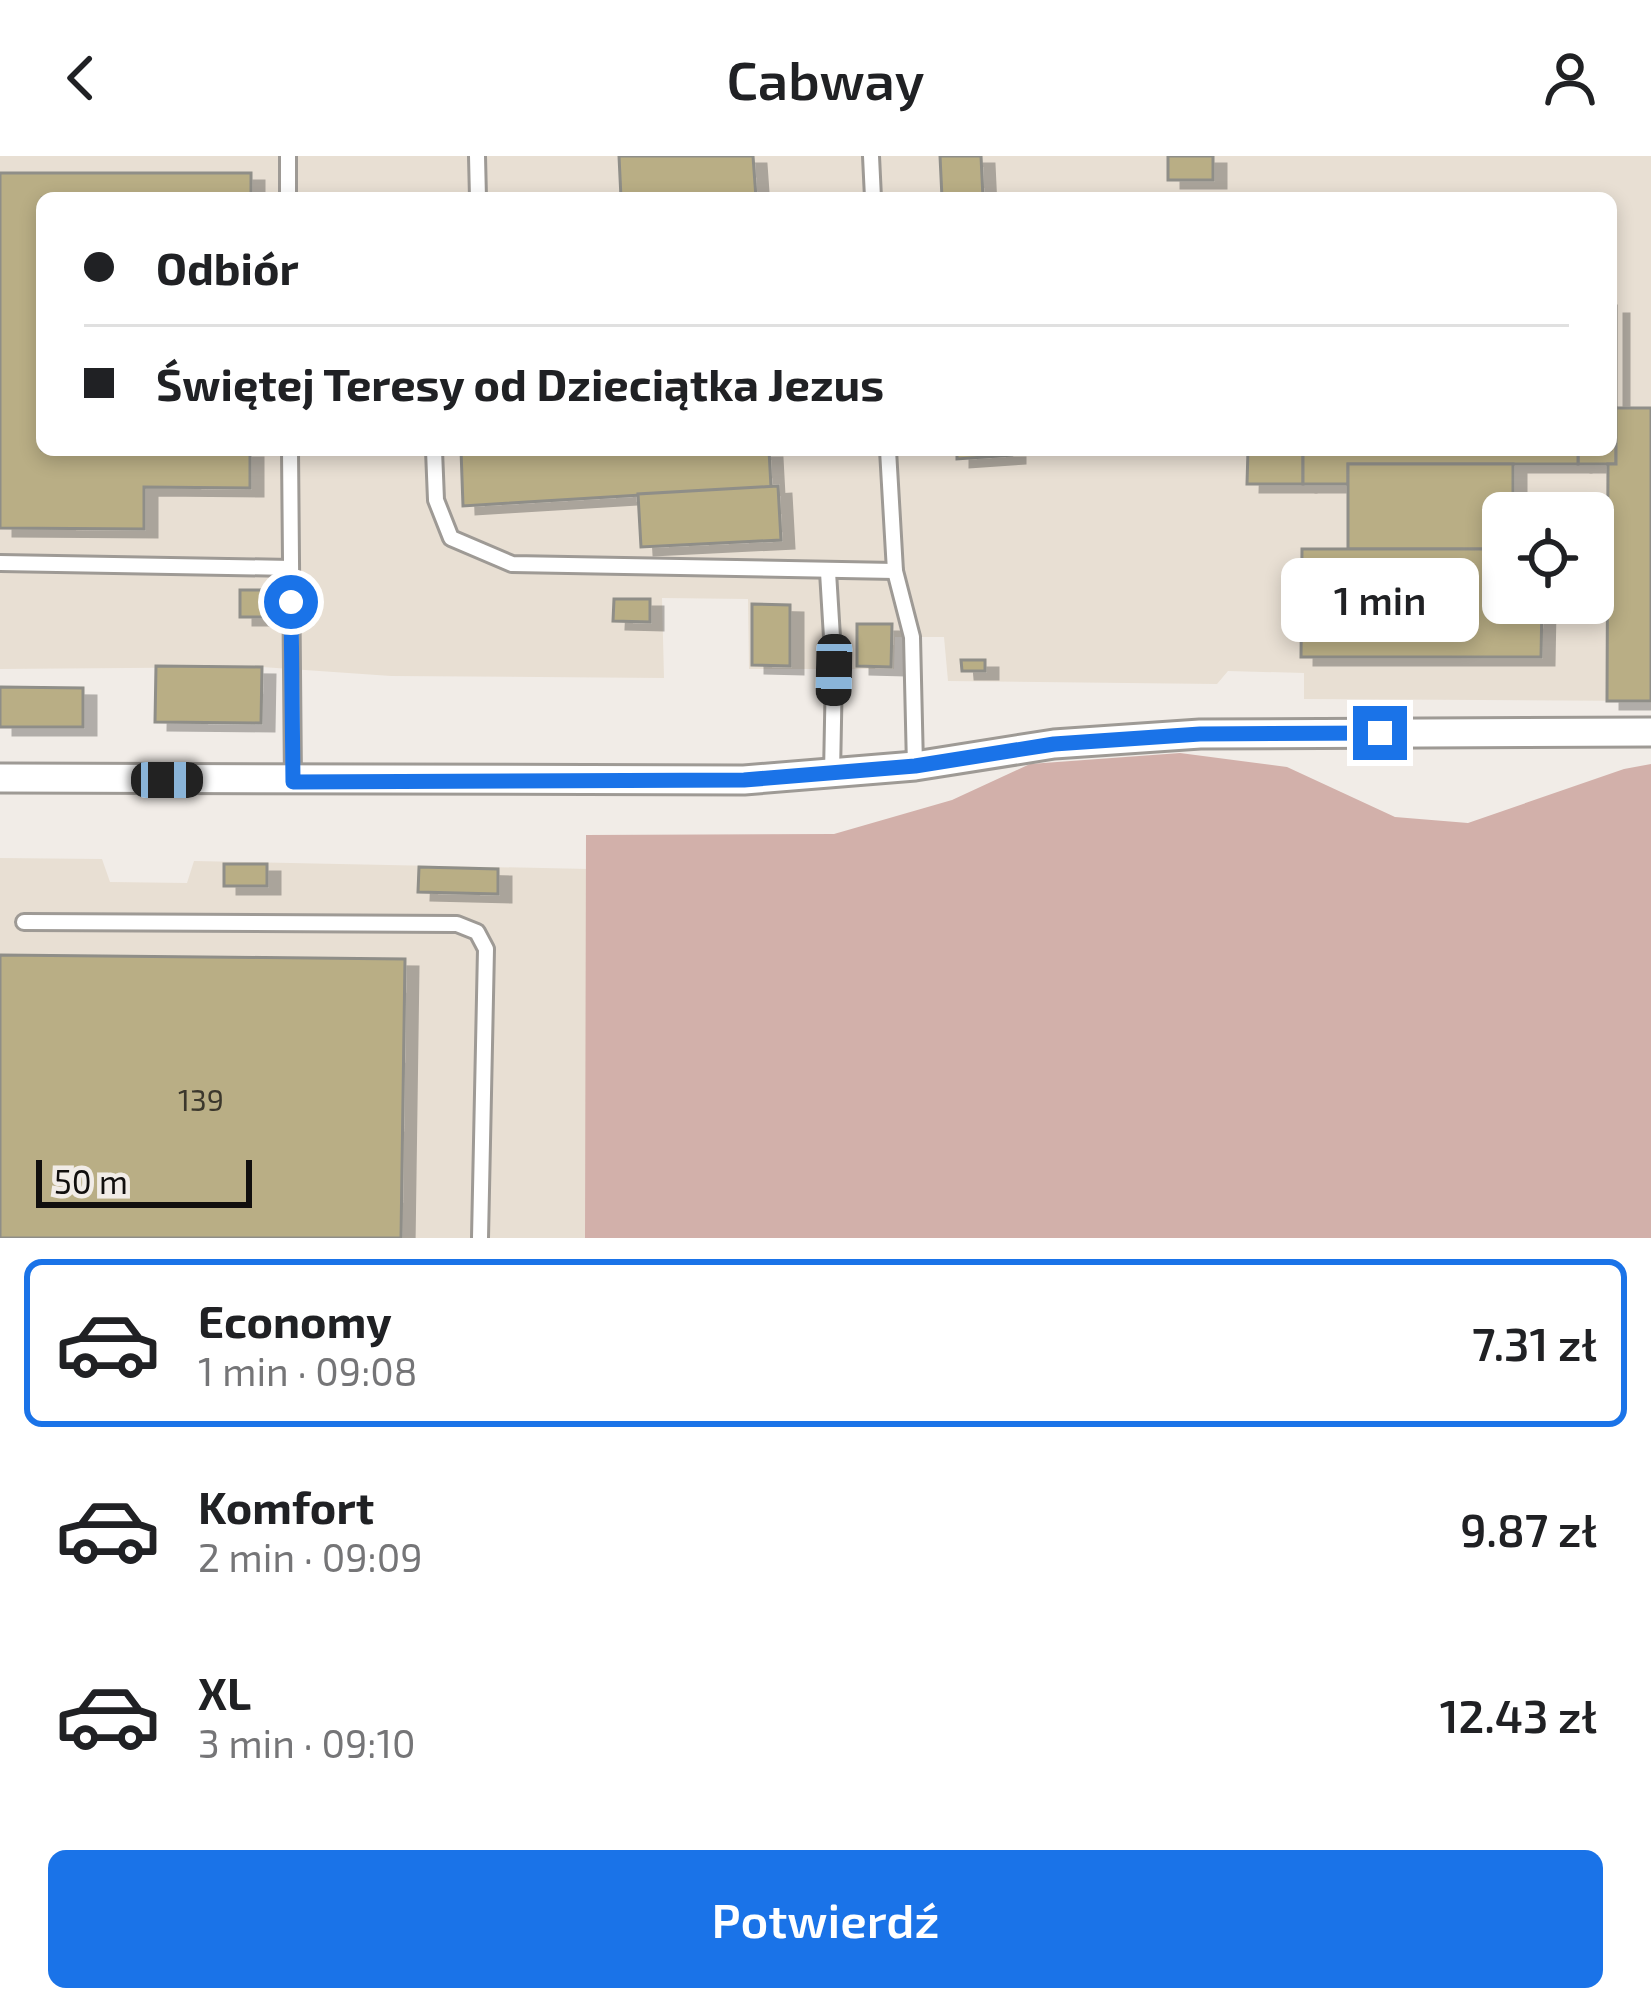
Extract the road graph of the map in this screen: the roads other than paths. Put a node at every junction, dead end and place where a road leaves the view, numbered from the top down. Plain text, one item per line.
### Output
1 (288, 156) edge
2 (477, 156) edge
3 (871, 156) edge
4 (288, 192) edge
5 (478, 192) edge
6 (873, 192) edge
7 (290, 456) edge
8 (434, 456) edge
9 (888, 456) edge
10 (0, 563) edge
11 (291, 568) junction
12 (895, 571) junction
13 (828, 572) junction
14 (1651, 732) edge
15 (915, 766) junction
16 (832, 774) junction
17 (0, 778) edge
18 (293, 782) junction
19 (25, 922) dead end
20 (481, 1238) edge

1 - 4 lane
2 - 5 lane
3 - 6 lane
7 - 11 lane
8 - 13 lane
9 - 12 lane
10 - 11 lane
11 - 18 lane
12 - 13 lane
12 - 15 lane
13 - 16 lane
14 - 15 street
15 - 16 street
16 - 18 street
17 - 18 street
19 - 20 lane

